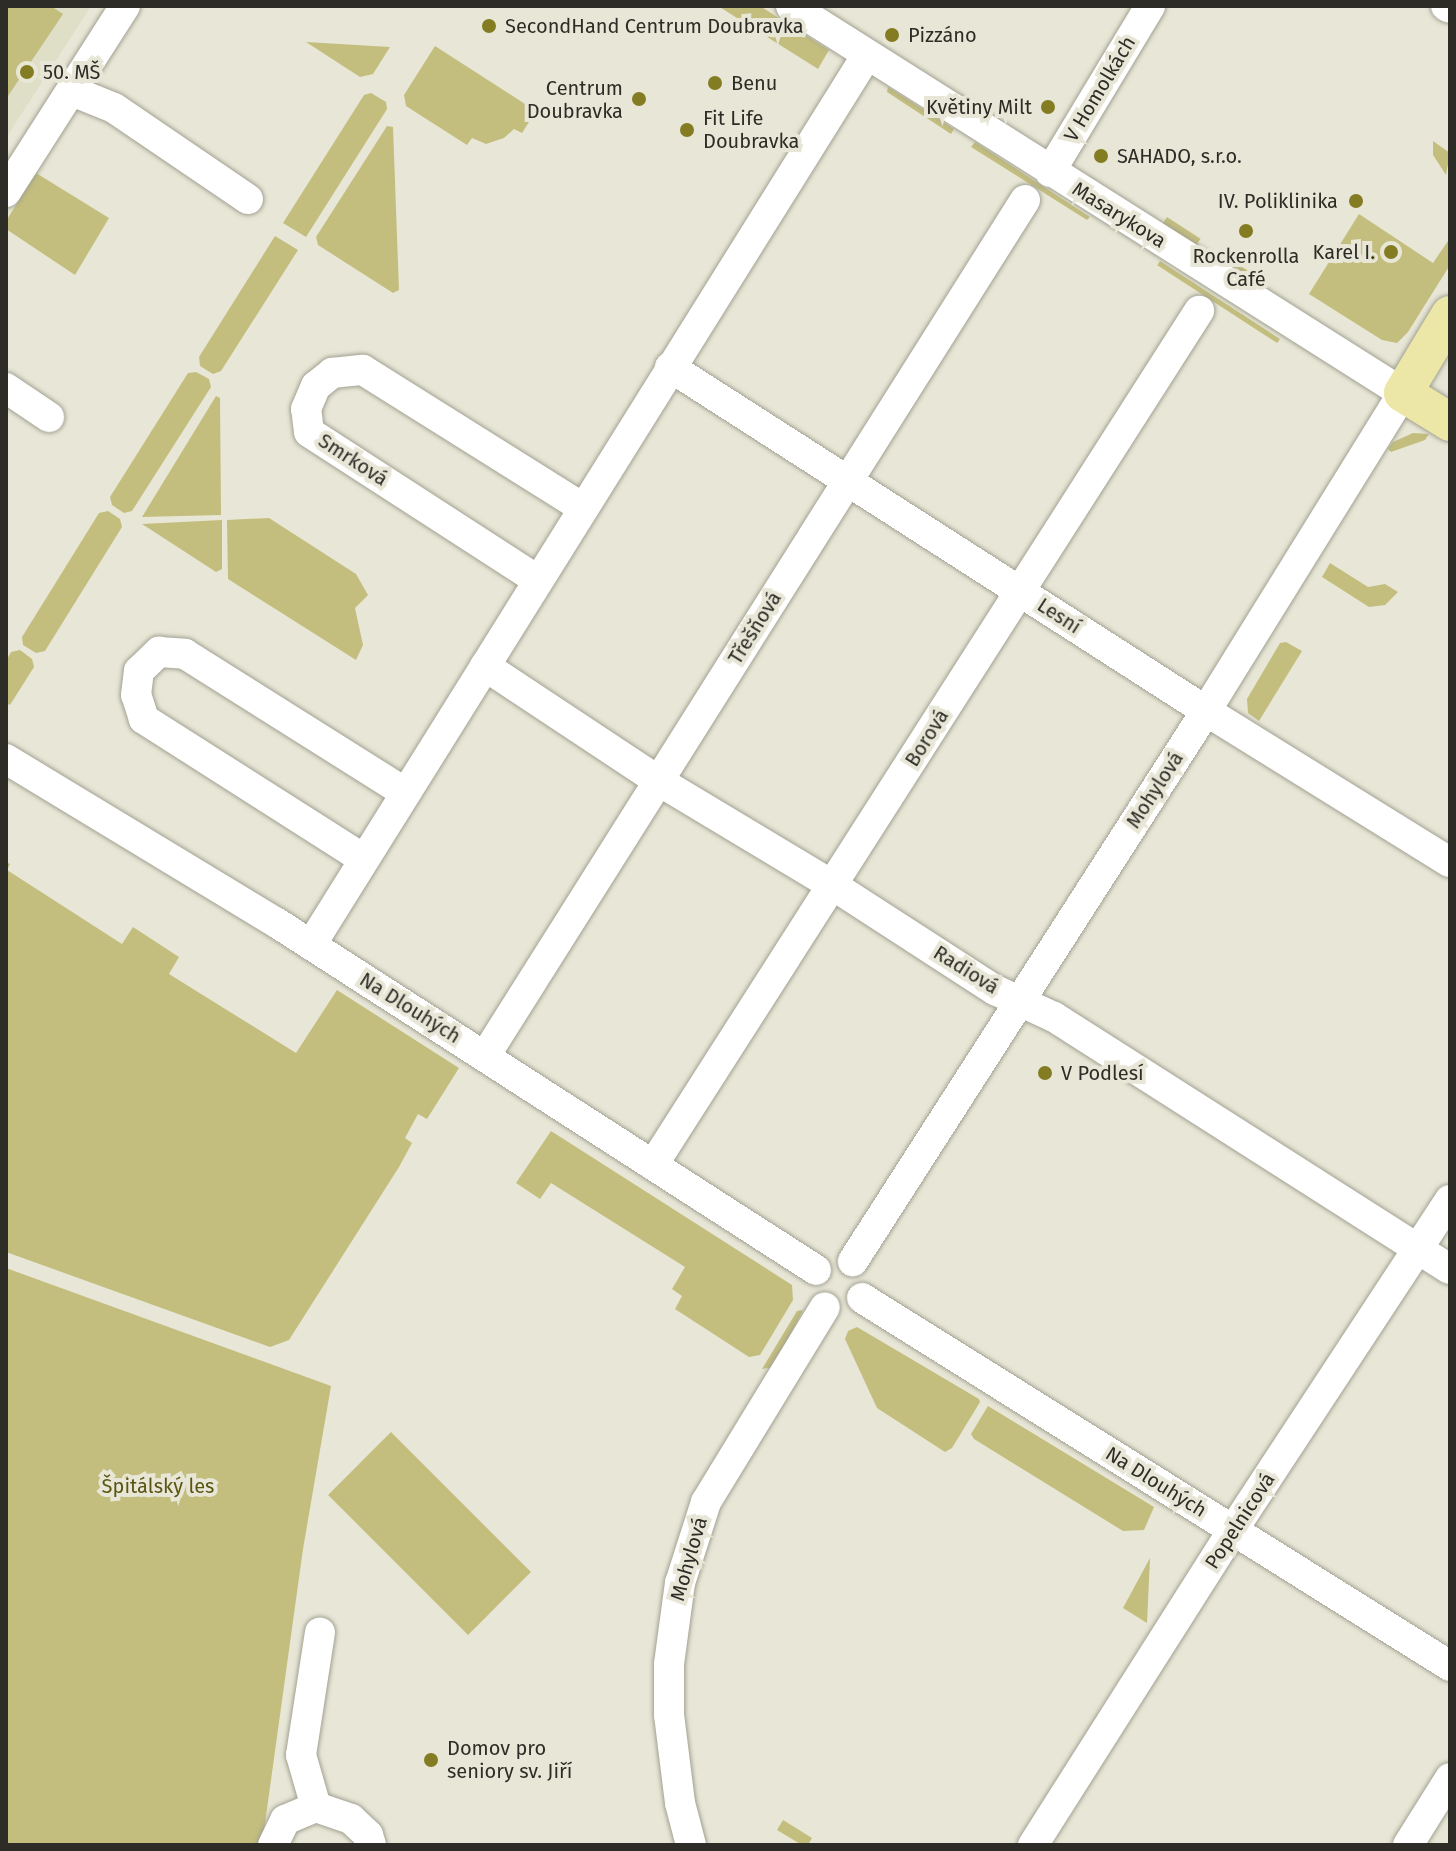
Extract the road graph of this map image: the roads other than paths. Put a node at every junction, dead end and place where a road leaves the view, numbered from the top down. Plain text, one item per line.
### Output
1 (125, 6) edge
2 (791, 6) edge
3 (1150, 6) edge
4 (867, 55) junction
5 (72, 91) junction
6 (1050, 172) junction
7 (6, 192) edge
8 (248, 199) dead end
9 (1025, 200) dead end
10 (1199, 311) dead end
11 (1450, 315) edge
12 (670, 367) junction
13 (6, 388) edge
14 (1403, 393) junction
15 (49, 417) dead end
16 (1450, 422) edge
17 (848, 482) junction
18 (583, 508) junction
19 (536, 579) junction
20 (1021, 591) junction
21 (485, 666) junction
22 (1206, 711) junction
23 (6, 759) edge
24 (659, 781) junction
25 (404, 792) junction
26 (362, 858) junction
27 (1450, 862) edge
28 (834, 886) junction
29 (311, 945) junction
30 (1019, 999) junction
31 (485, 1056) junction
32 (653, 1165) junction
33 (1450, 1200) edge
34 (1419, 1249) junction
35 (853, 1261) junction
36 (812, 1268) junction
37 (1450, 1269) edge
38 (862, 1298) junction
39 (825, 1307) junction
40 (1233, 1530) junction
41 (320, 1632) dead end
42 (1450, 1666) edge
43 (1450, 1778) edge
44 (316, 1807) junction
45 (1040, 1842) edge
46 (686, 1844) edge
47 (273, 1845) edge
48 (371, 1845) edge
49 (1408, 1845) edge

1 - 5 street
2 - 4 street, Masarykova
3 - 6 street, V Homolkách
4 - 6 street, Masarykova
4 - 12 street
5 - 7 street
5 - 8 street
6 - 14 street, Masarykova
9 - 17 street, Třešňová
10 - 20 street, Borová
11 - 14 main road, Mohylová
12 - 17 street, Lesní
12 - 18 street
13 - 15 street
14 - 16 main road, Masarykova
14 - 22 street, Mohylová
17 - 20 street, Lesní
17 - 24 street, Třešňová
18 - 19 street
18 - 19 street, Smrková
19 - 21 street
20 - 22 street, Lesní
20 - 28 street, Borová
21 - 24 street, Radiová
21 - 25 street
22 - 27 street, Lesní
22 - 30 street, Mohylová
23 - 29 street, Na Dlouhých
24 - 28 street, Radiová
24 - 31 street, Třešňová
25 - 26 street
25 - 26 street
26 - 29 street
28 - 30 street, Radiová
28 - 32 street, Borová
29 - 31 street, Na Dlouhých
30 - 34 street, Radiová
30 - 35 street, Mohylová
31 - 32 street, Na Dlouhých
32 - 36 street, Na Dlouhých
33 - 34 street, Popelnicová
34 - 37 street, Radiová
34 - 40 street, Popelnicová
35 - 36 street
35 - 38 street
36 - 39 street
38 - 39 street
38 - 40 street, Na Dlouhých
39 - 46 street, Mohylová
40 - 42 street, Na Dlouhých
40 - 45 street, Popelnicová
41 - 44 street
43 - 49 street
44 - 47 street
44 - 48 street

